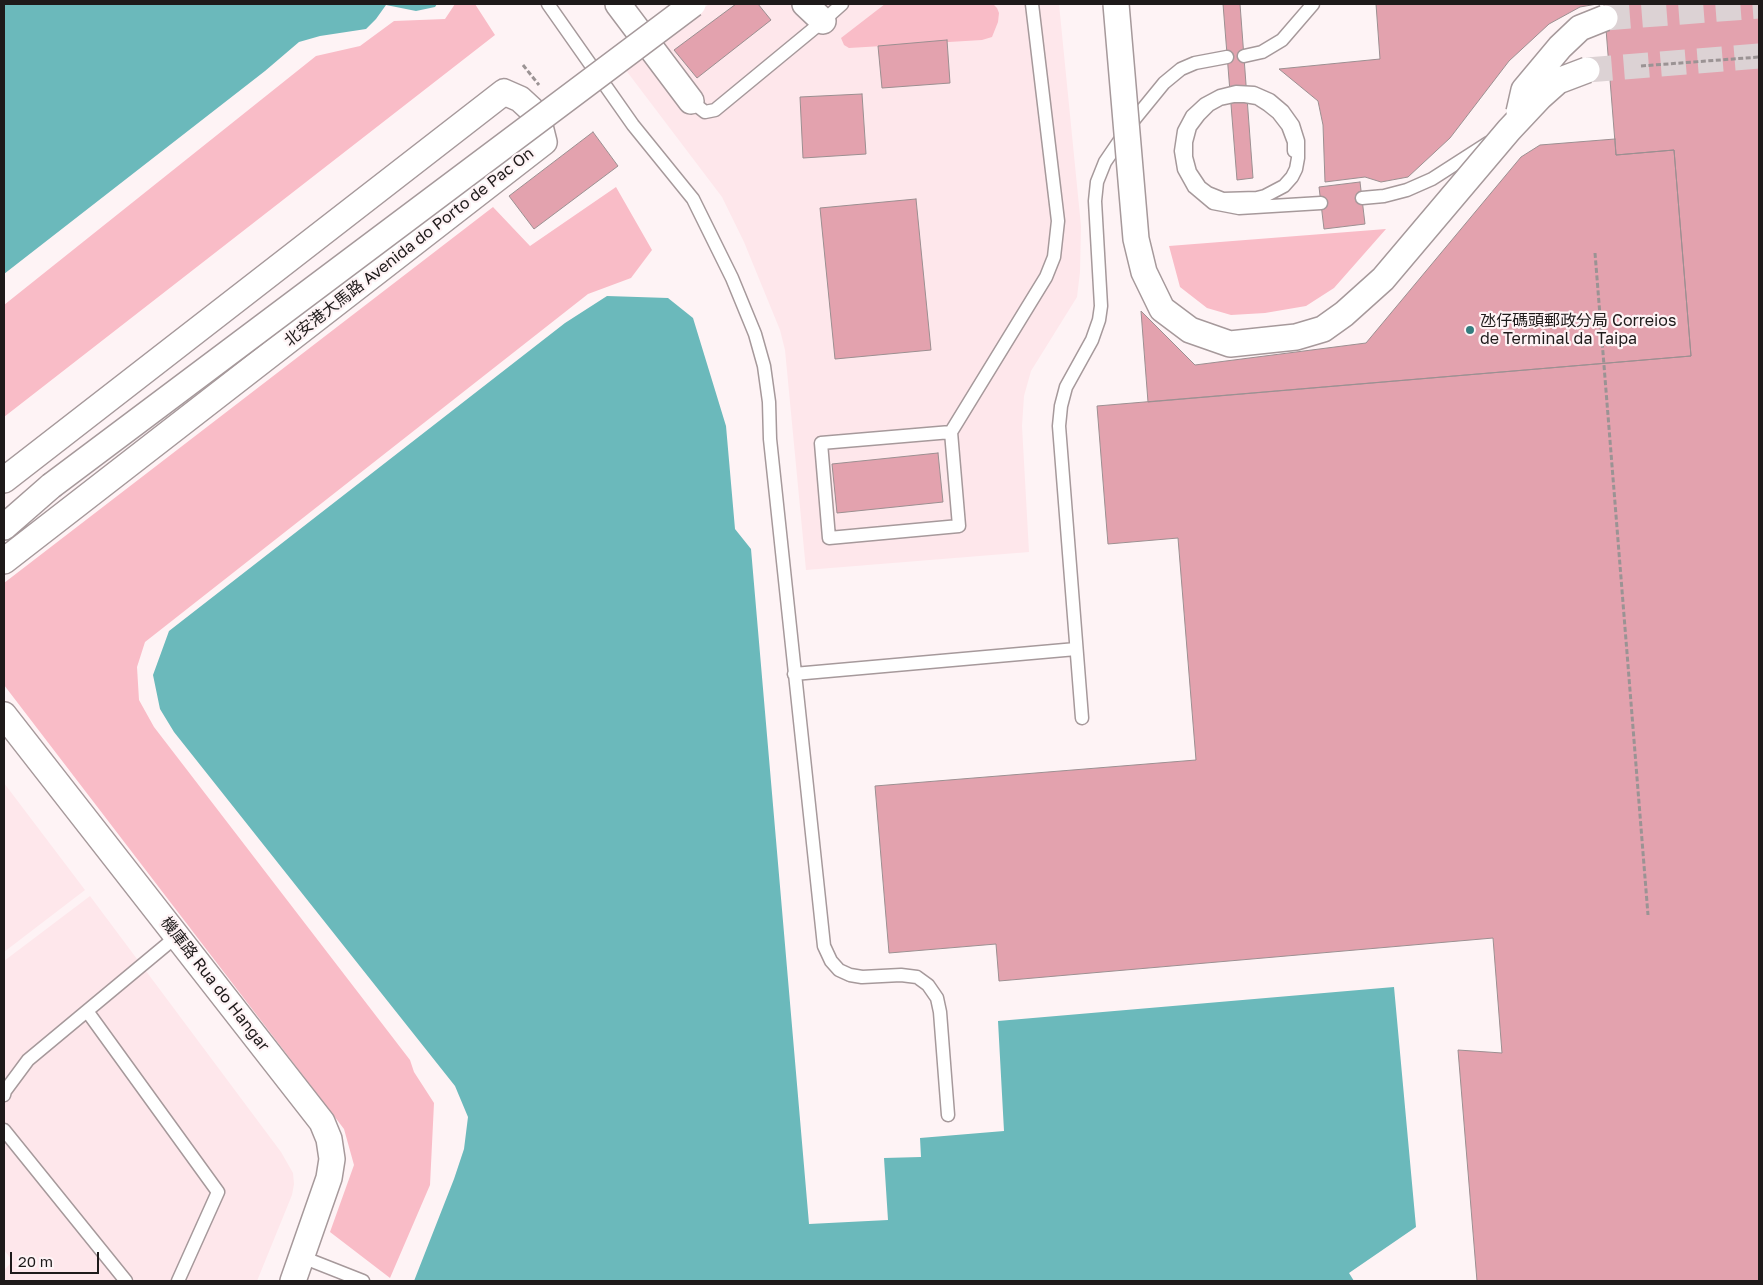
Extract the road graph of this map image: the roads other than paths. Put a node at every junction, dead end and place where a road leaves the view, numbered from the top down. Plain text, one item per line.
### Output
1 (548, 4) edge
2 (618, 4) edge
3 (694, 4) edge
4 (805, 4) edge
5 (842, 4) edge
6 (1032, 4) edge
7 (1116, 4) edge
8 (1313, 4) edge
9 (1605, 18) tunnel mouth
10 (824, 21) junction
11 (1244, 56) dead end
12 (1227, 57) dead end
13 (1587, 70) tunnel mouth
14 (691, 101) joint
15 (1513, 126) junction
16 (1294, 151) dead end
17 (1362, 198) dead end
18 (1321, 203) dead end
19 (951, 432) junction
20 (4, 480) edge
21 (50, 486) junction
22 (4, 516) edge
23 (4, 527) edge
24 (4, 561) edge
25 (1076, 649) junction
26 (794, 674) junction
27 (4, 714) edge
28 (1082, 718) dead end
29 (177, 936) junction
30 (87, 1011) junction
31 (4, 1095) edge
32 (948, 1115) dead end
33 (4, 1130) edge
34 (302, 1257) junction
35 (126, 1281) edge
36 (178, 1281) edge
37 (293, 1281) edge
38 (363, 1281) edge

1 - 26 lane
2 - 14 street
3 - 21 street, bridge
4 - 10 street
5 - 10 lane
6 - 19 lane
7 - 15 street, bridge
8 - 11 lane
9 - 15 street, bridge
10 - 14 lane
12 - 25 lane
13 - 15 street, bridge
15 - 17 lane, bridge
16 - 18 lane
19 - 19 lane
20 - 24 street, 北安港大馬路 Avenida do Porto de Pac On
21 - 22 street
21 - 23 street
25 - 26 lane
25 - 28 lane
26 - 32 lane
27 - 29 street, 機庫路 Rua do Hangar
29 - 30 lane
29 - 34 street, 機庫路 Rua do Hangar
30 - 31 lane
30 - 36 lane
33 - 35 lane
34 - 37 street, 機庫路 Rua do Hangar
34 - 38 lane

